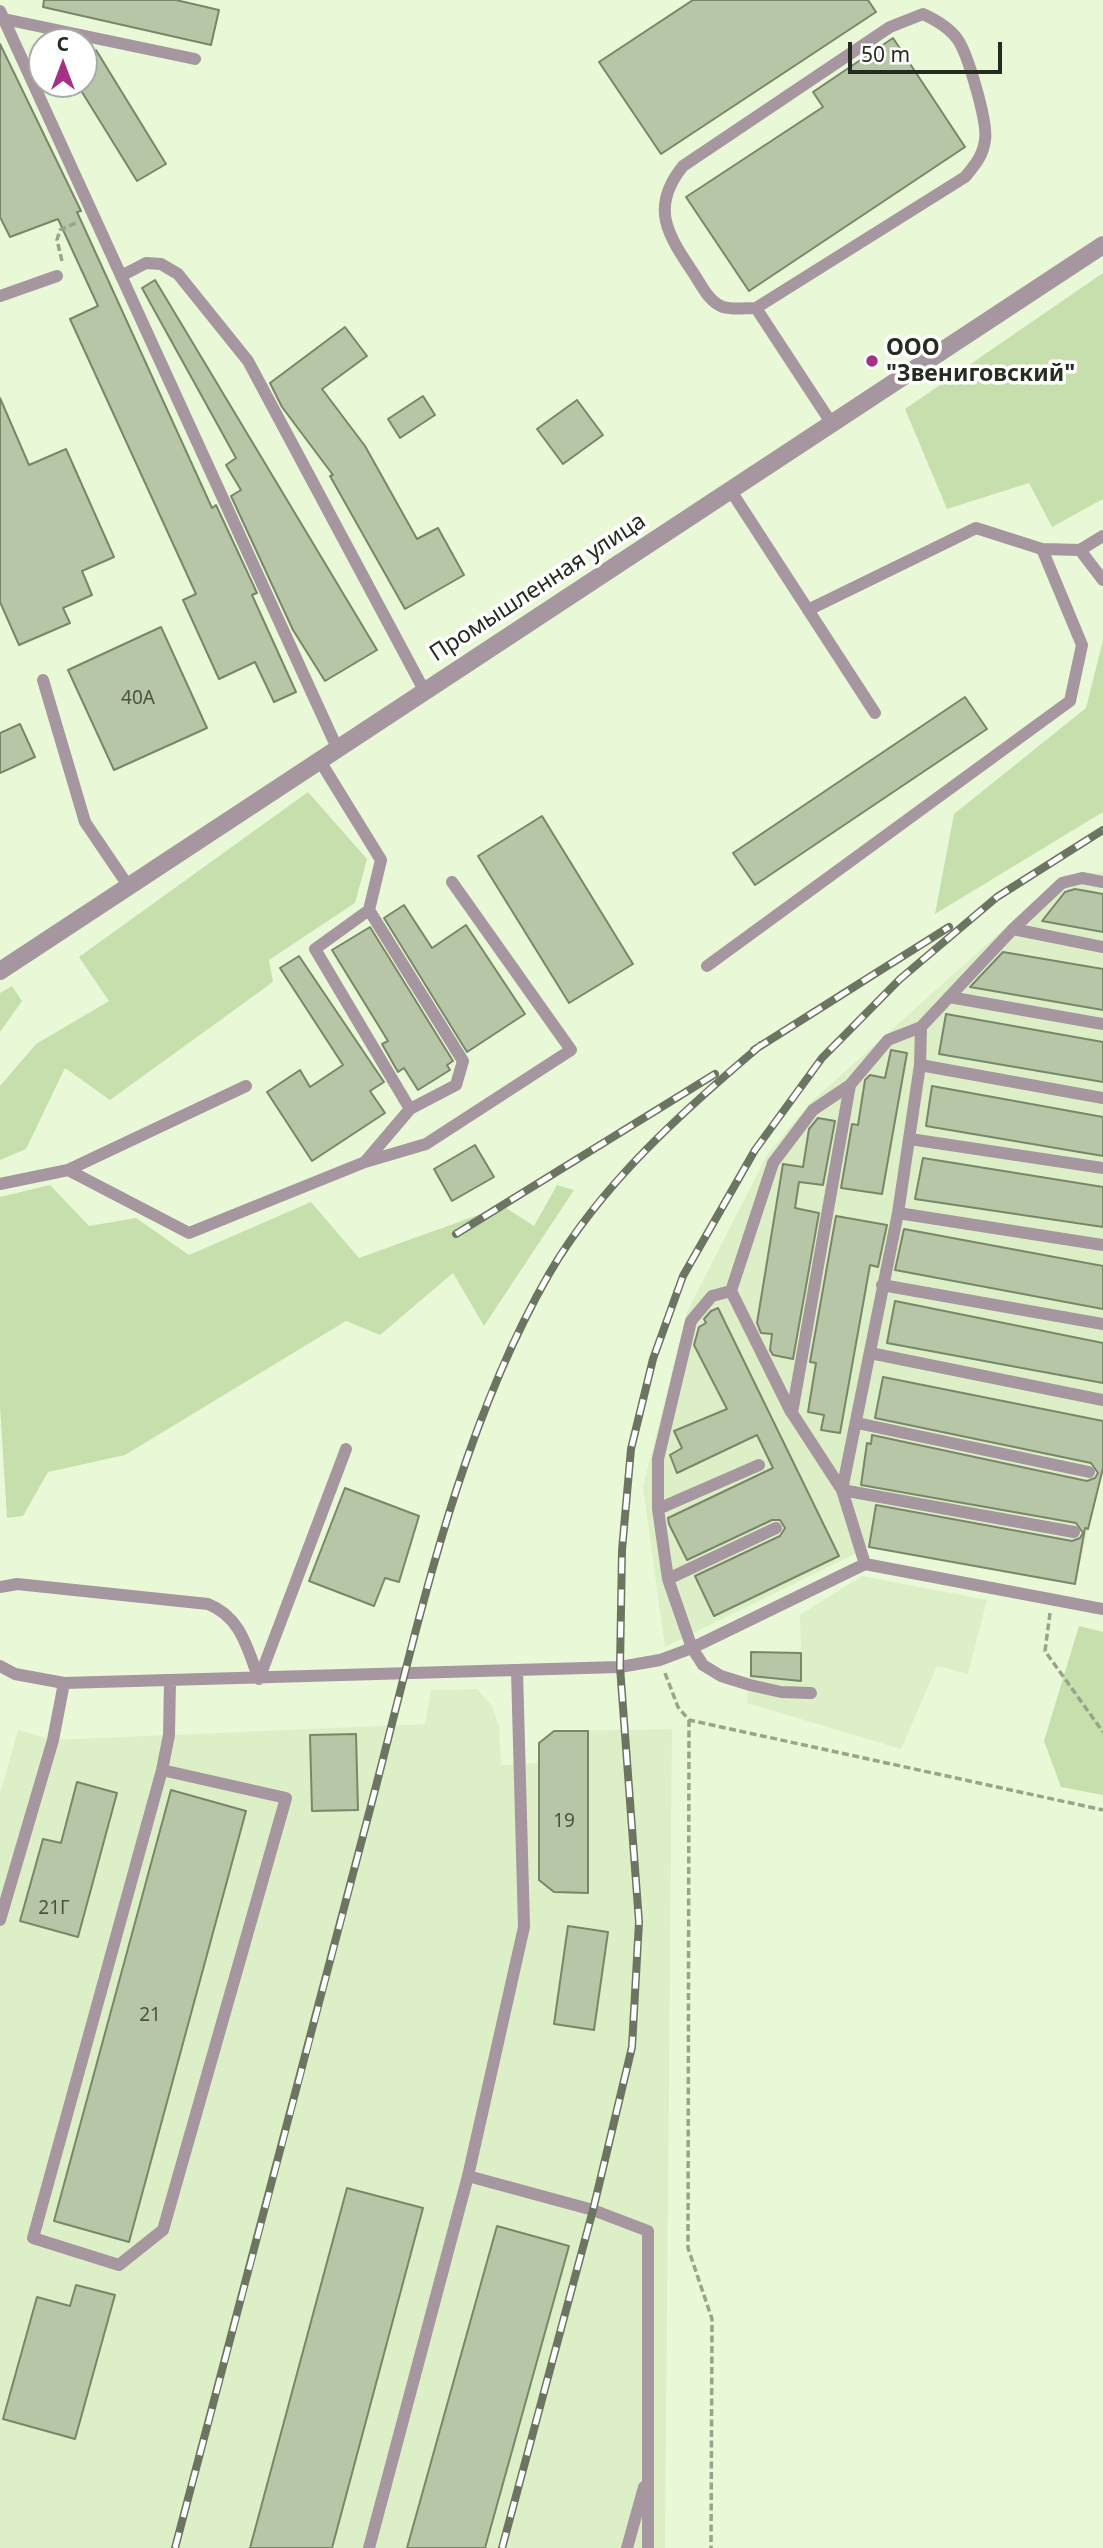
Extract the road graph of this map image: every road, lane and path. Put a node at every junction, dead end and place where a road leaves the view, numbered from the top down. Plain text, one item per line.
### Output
1 (2, 15) edge
2 (195, 59) dead end
3 (93, 216) junction
4 (1103, 245) edge
5 (57, 276) joint
6 (121, 276) junction
7 (0, 296) edge
8 (756, 308) junction
9 (832, 424) junction
10 (731, 491) junction
11 (1103, 536) edge
12 (1041, 549) junction
13 (1080, 550) junction
14 (1103, 580) edge
15 (808, 610) junction
16 (43, 680) dead end
17 (425, 692) junction
18 (874, 713) dead end
19 (338, 750) junction
20 (320, 761) junction
21 (1103, 881) edge
22 (452, 882) dead end
23 (129, 887) junction
24 (369, 910) junction
25 (1013, 929) junction
26 (1103, 947) edge
27 (707, 966) dead end
28 (0, 971) edge
29 (949, 997) junction
30 (1103, 1024) edge
31 (921, 1027) junction
32 (920, 1065) junction
33 (850, 1085) junction
34 (246, 1086) dead end
35 (1103, 1098) edge
36 (410, 1109) junction
37 (910, 1139) junction
38 (365, 1162) junction
39 (1103, 1168) edge
40 (68, 1170) junction
41 (0, 1184) edge
42 (898, 1213) junction
43 (1103, 1245) edge
44 (882, 1285) junction
45 (731, 1291) junction
46 (1103, 1324) edge
47 (870, 1353) junction
48 (1103, 1400) edge
49 (792, 1413) junction
50 (857, 1423) junction
51 (346, 1449) dead end
52 (759, 1465) dead end
53 (1089, 1472) dead end
54 (842, 1490) junction
55 (658, 1510) junction
56 (776, 1528) dead end
57 (1074, 1532) dead end
58 (865, 1564) junction
59 (668, 1579) junction
60 (0, 1587) edge
61 (1051, 1601) junction
62 (1103, 1609) edge
63 (692, 1648) junction
64 (660, 1660) junction
65 (0, 1666) edge
66 (517, 1671) junction
67 (259, 1679) junction
68 (170, 1681) junction
69 (64, 1684) junction
70 (810, 1693) dead end
71 (689, 1720) junction
72 (1103, 1732) edge
73 (162, 1770) junction
74 (1103, 1810) edge
75 (0, 1920) edge
76 (468, 2176) junction
77 (648, 2473) junction
78 (369, 2548) edge
79 (627, 2548) edge
80 (648, 2548) edge
81 (711, 2548) edge

1 - 2 lane
1 - 3 lane
3 - 5 path
3 - 6 lane
4 - 9 street, Промышленная улица
5 - 7 lane
6 - 17 lane
6 - 19 lane
8 - 8 lane
8 - 9 lane
9 - 10 street, Промышленная улица
10 - 15 lane
10 - 17 street, Промышленная улица
11 - 13 lane
12 - 13 lane
12 - 15 lane
12 - 27 lane
13 - 14 lane
15 - 18 lane
16 - 23 lane
17 - 19 street, Промышленная улица
19 - 20 street, Промышленная улица
20 - 23 street, Промышленная улица
20 - 24 lane
21 - 25 lane
22 - 38 lane
23 - 28 street, Промышленная улица
24 - 36 lane
24 - 36 lane
25 - 26 lane
25 - 29 lane
29 - 30 lane
29 - 31 lane
31 - 32 lane
31 - 33 lane
32 - 35 lane
32 - 37 lane
33 - 45 lane
33 - 49 lane
34 - 40 lane
36 - 38 lane
37 - 39 lane
37 - 42 lane
38 - 40 lane
40 - 41 lane
42 - 43 lane
42 - 44 lane
44 - 46 lane
44 - 47 lane
45 - 49 lane
45 - 55 lane
47 - 48 lane
47 - 50 lane
49 - 54 lane
50 - 53 lane
50 - 54 lane
51 - 67 lane
52 - 55 lane
54 - 57 lane
54 - 58 lane
55 - 59 lane
56 - 59 lane
58 - 61 lane
58 - 63 lane
59 - 63 lane
60 - 67 lane
61 - 62 lane
61 - 72 path
63 - 64 lane
63 - 70 lane
64 - 66 lane
64 - 71 path
65 - 69 lane
66 - 67 lane
66 - 76 lane
67 - 68 lane
68 - 69 lane
68 - 73 lane
69 - 75 lane
71 - 74 path
71 - 81 path
73 - 73 lane
76 - 77 lane
76 - 78 lane
77 - 79 lane
77 - 80 lane

